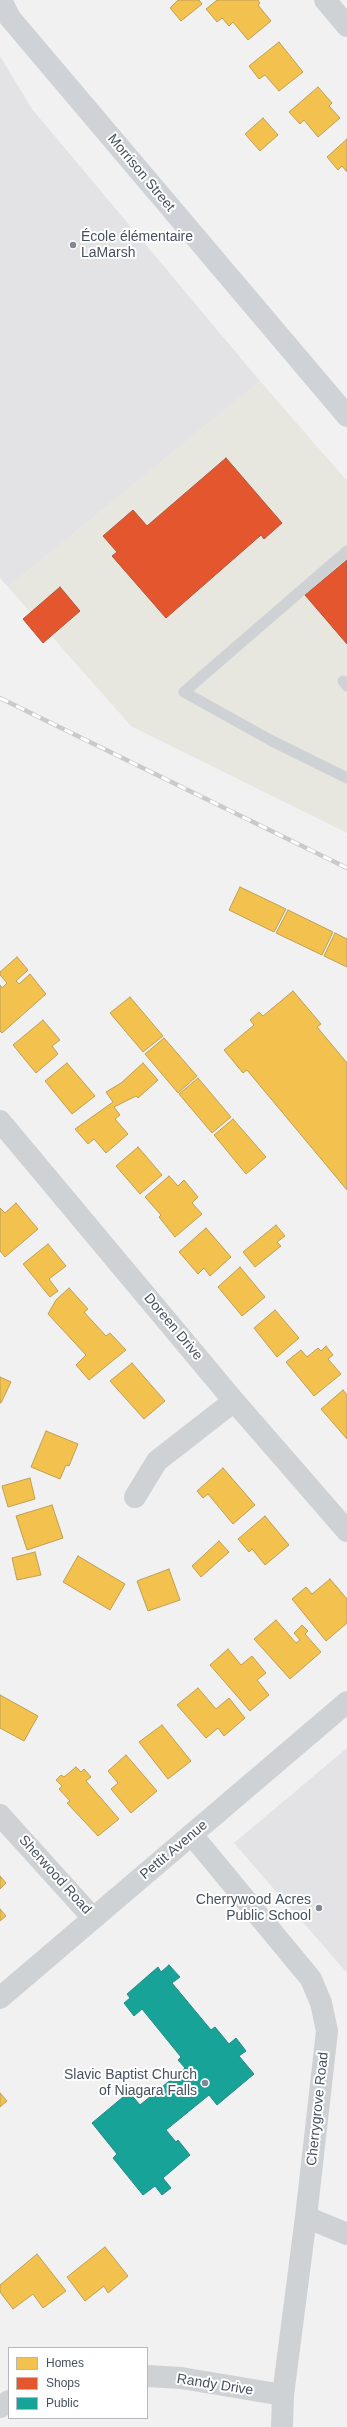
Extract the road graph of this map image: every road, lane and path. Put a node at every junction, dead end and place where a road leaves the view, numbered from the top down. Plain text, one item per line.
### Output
1 (1, 0) edge
2 (325, 0) edge
3 (347, 26) edge
4 (347, 416) edge
5 (347, 551) edge
6 (347, 778) edge
7 (3, 1132) edge
8 (234, 1401) junction
9 (135, 1497) dead end
10 (347, 1532) edge
11 (347, 1702) edge
12 (0, 1815) edge
13 (192, 1835) junction
14 (93, 1918) junction
15 (0, 1998) edge
16 (306, 2217) junction
17 (347, 2234) edge
18 (148, 2376) edge
19 (284, 2395) junction
20 (8, 2401) edge
21 (0, 2407) edge
22 (282, 2427) edge

1 - 4 street, Morrison Street
2 - 3 street
5 - 6 lane
7 - 8 street, Doreen Drive
8 - 9 street
8 - 10 street, Doreen Drive
11 - 13 street, Pettit Avenue
12 - 14 street, Sherwood Road
13 - 14 street, Pettit Avenue
13 - 16 street, Cherrygrove Road
14 - 15 street, Pettit Avenue
16 - 17 street
16 - 19 street, Cherrygrove Road
18 - 19 street, Randy Drive
19 - 22 street, Cherrygrove Road
20 - 21 street

